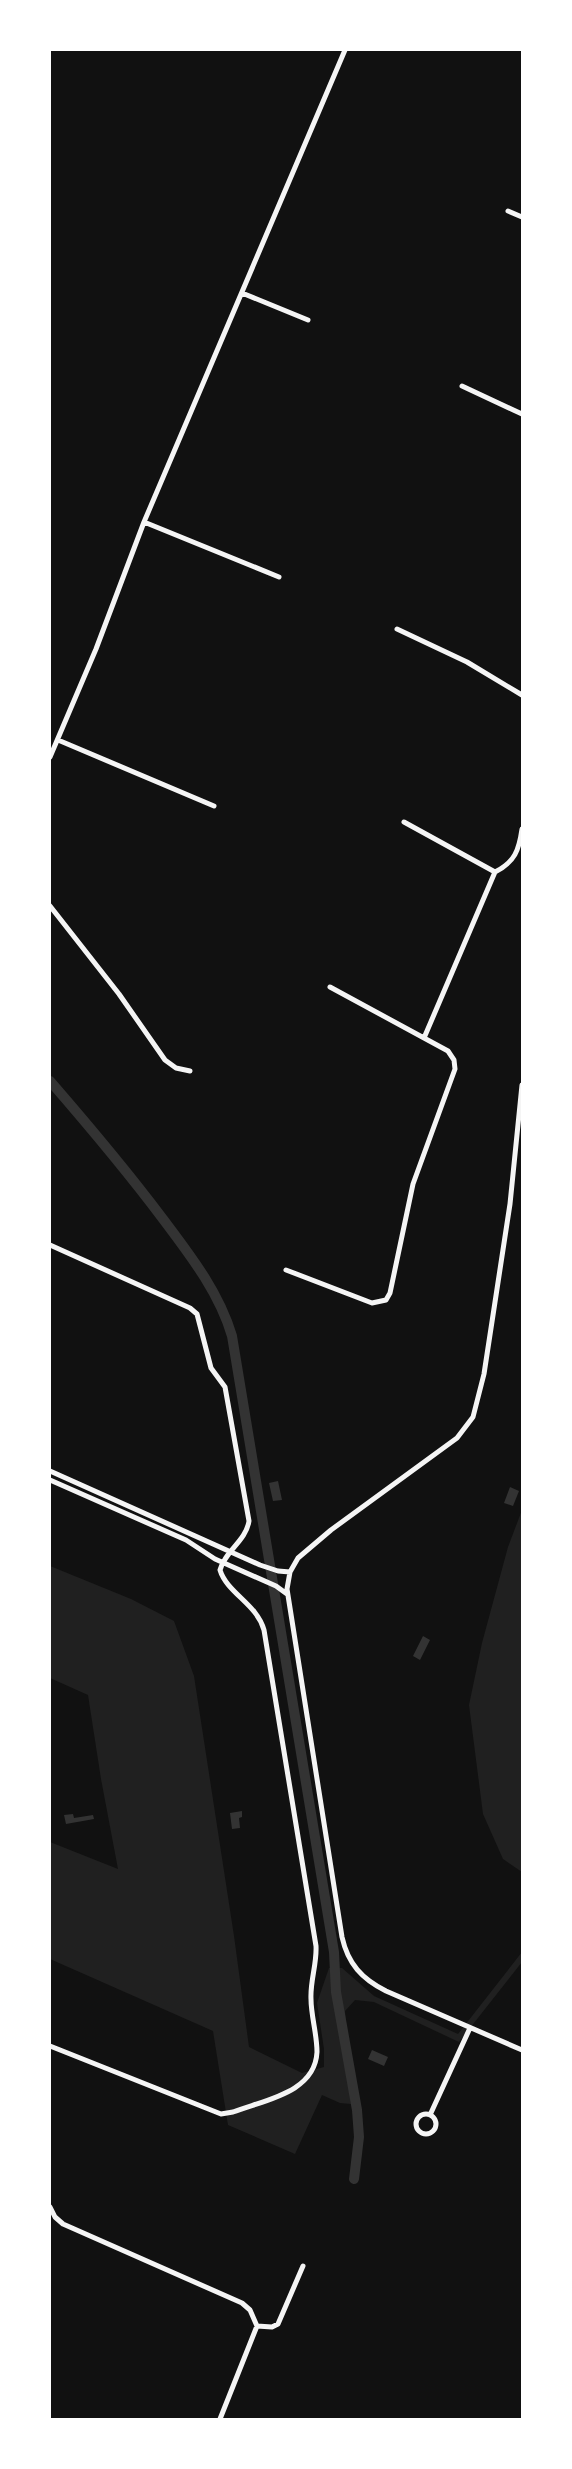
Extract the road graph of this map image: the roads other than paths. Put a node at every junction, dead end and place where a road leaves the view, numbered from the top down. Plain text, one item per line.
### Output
1 (345, 50) edge
2 (508, 211) dead end
3 (522, 217) edge
4 (242, 293) junction
5 (308, 320) dead end
6 (462, 386) dead end
7 (522, 414) edge
8 (144, 522) junction
9 (279, 577) dead end
10 (397, 629) dead end
11 (522, 695) edge
12 (58, 740) junction
13 (50, 757) edge
14 (214, 806) dead end
15 (404, 822) dead end
16 (522, 829) edge
17 (495, 872) junction
18 (50, 906) edge
19 (330, 987) dead end
20 (424, 1038) junction
21 (190, 1071) dead end
22 (522, 1085) edge
23 (50, 1245) edge
24 (286, 1270) dead end
25 (50, 1471) edge
26 (50, 1480) edge
27 (232, 1551) junction
28 (222, 1563) junction
29 (290, 1572) junction
30 (288, 1595) junction
31 (470, 2028) junction
32 (50, 2046) edge
33 (522, 2050) edge
34 (430, 2115) junction
35 (50, 2207) edge
36 (303, 2266) dead end
37 (257, 2326) junction
38 (220, 2419) edge

1 - 4 street
2 - 3 street
4 - 5 street
4 - 8 street
6 - 7 street
8 - 9 street
8 - 12 street
10 - 11 street
12 - 13 street
12 - 14 street
15 - 17 street
16 - 17 street
17 - 20 street
18 - 21 street
19 - 20 street
20 - 24 street
22 - 29 street
23 - 27 street
25 - 27 street
26 - 28 street
27 - 28 street
27 - 29 street
28 - 30 street
28 - 32 street
29 - 30 street
30 - 31 street
31 - 33 street
31 - 34 street
34 - 34 street
35 - 37 street
36 - 37 street
37 - 38 street

